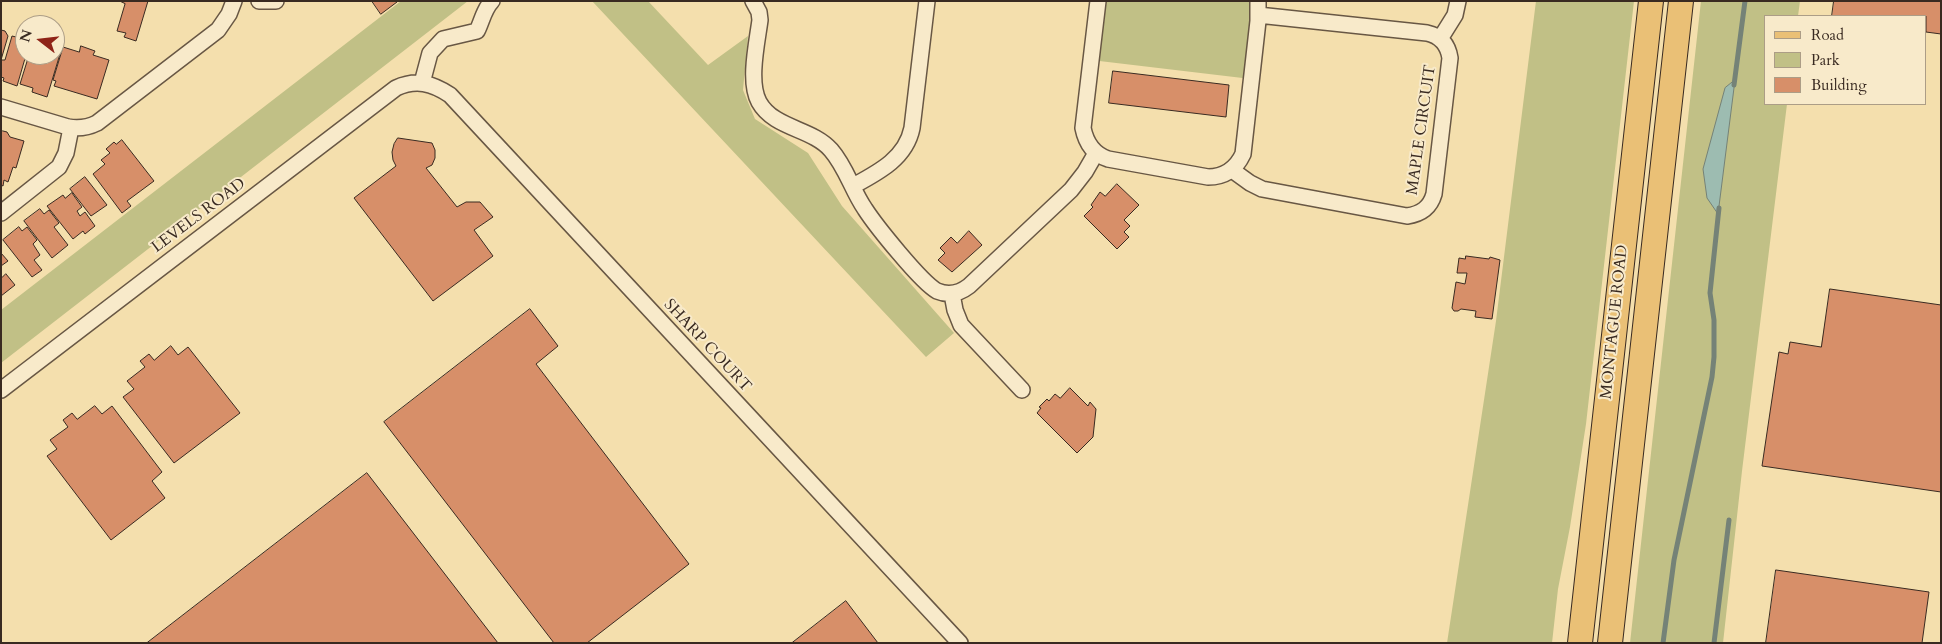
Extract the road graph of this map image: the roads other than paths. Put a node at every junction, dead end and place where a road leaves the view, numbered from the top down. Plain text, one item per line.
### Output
1 (234, 1) edge
2 (259, 1) edge
3 (276, 1) edge
4 (492, 1) edge
5 (753, 1) edge
6 (927, 1) edge
7 (1098, 1) edge
8 (1458, 1) edge
9 (1651, 1) edge
10 (1681, 1) edge
11 (1258, 8) edge
12 (1440, 39) junction
13 (422, 83) junction
14 (1, 107) edge
15 (71, 128) junction
16 (1096, 153) junction
17 (1232, 170) junction
18 (853, 186) junction
19 (1, 213) edge
20 (952, 294) junction
21 (1, 390) edge
22 (1022, 390) dead end
23 (960, 643) edge
24 (1580, 643) edge
25 (1610, 643) edge

1 - 15 street
2 - 3 street
4 - 13 street
5 - 18 street
6 - 18 street
7 - 16 street
8 - 12 street
9 - 24 main road, MONTAGUE ROAD
10 - 25 main road, MONTAGUE ROAD
11 - 12 street
11 - 17 street
12 - 17 street, MAPLE CIRCUIT
13 - 21 street, LEVELS ROAD
13 - 23 street, SHARP COURT
14 - 15 street
15 - 19 street
16 - 17 street
16 - 20 street
18 - 20 street
20 - 22 street

